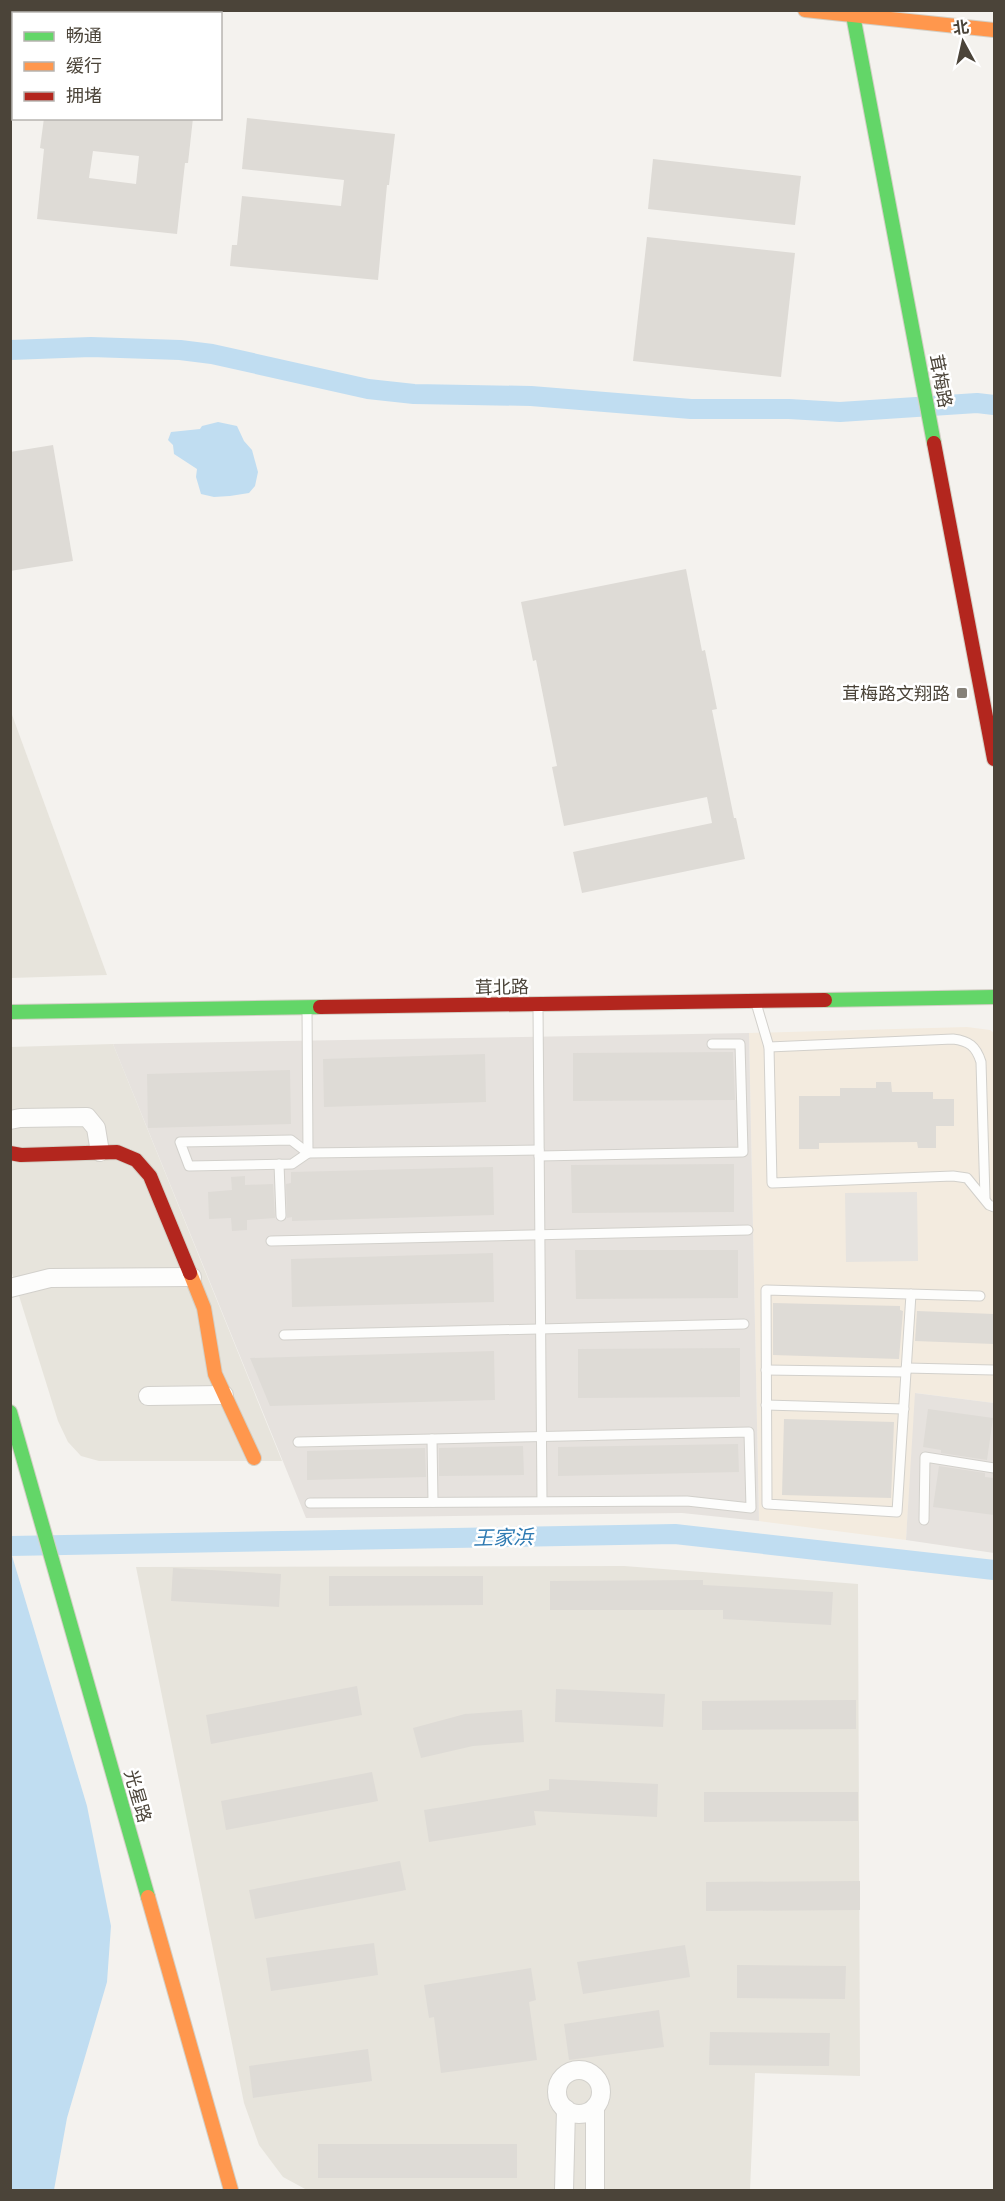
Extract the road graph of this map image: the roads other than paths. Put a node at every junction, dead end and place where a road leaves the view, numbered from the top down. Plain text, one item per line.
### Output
1 (805, 10) edge
2 (853, 13) edge
3 (994, 30) edge
4 (994, 759) edge
5 (994, 998) edge
6 (755, 1001) junction
7 (538, 1004) junction
8 (307, 1007) junction
9 (10, 1012) edge
10 (712, 1044) dead end
11 (769, 1047) junction
12 (10, 1120) edge
13 (100, 1152) junction
14 (10, 1153) edge
15 (309, 1153) junction
16 (539, 1153) junction
17 (279, 1164) junction
18 (985, 1200) junction
19 (994, 1207) edge
20 (281, 1216) dead end
21 (748, 1230) dead end
22 (540, 1234) junction
23 (271, 1241) dead end
24 (192, 1277) junction
25 (10, 1288) edge
26 (911, 1293) junction
27 (980, 1296) dead end
28 (744, 1324) dead end
29 (541, 1329) junction
30 (284, 1335) dead end
31 (766, 1370) junction
32 (906, 1370) junction
33 (994, 1370) edge
34 (224, 1395) junction
35 (148, 1396) dead end
36 (766, 1405) junction
37 (904, 1409) junction
38 (10, 1412) edge
39 (541, 1436) junction
40 (432, 1439) junction
41 (298, 1442) dead end
42 (254, 1458) dead end
43 (994, 1468) edge
44 (542, 1501) junction
45 (433, 1502) junction
46 (310, 1503) dead end
47 (924, 1520) dead end
48 (595, 2108) junction
49 (566, 2109) junction
50 (231, 2190) edge
51 (564, 2190) edge
52 (594, 2190) edge

1 - 2 street
2 - 3 street
2 - 4 street, 茸梅路
5 - 6 street, 茸北路
6 - 7 street, 茸北路
6 - 11 lane
7 - 8 street, 茸北路
7 - 16 lane
8 - 9 street, 茸北路
8 - 15 lane
10 - 16 lane
11 - 18 lane
11 - 18 lane
12 - 13 street
13 - 14 street
13 - 24 street
15 - 16 lane
15 - 17 lane
15 - 17 lane
16 - 22 lane
17 - 20 lane
18 - 19 lane
21 - 22 lane
22 - 23 lane
22 - 29 lane
24 - 25 street
24 - 34 street
26 - 27 lane
26 - 31 lane
26 - 32 lane
28 - 29 lane
29 - 30 lane
29 - 39 lane
31 - 32 lane
31 - 36 lane
32 - 33 lane
32 - 37 lane
34 - 35 street
34 - 42 street
36 - 37 lane
36 - 37 lane
38 - 50 street, 光星路
39 - 40 lane
39 - 44 lane
39 - 44 lane
40 - 41 lane
40 - 45 lane
43 - 47 lane
44 - 45 lane
45 - 46 lane
48 - 49 street
48 - 49 street
48 - 52 street
49 - 51 street

